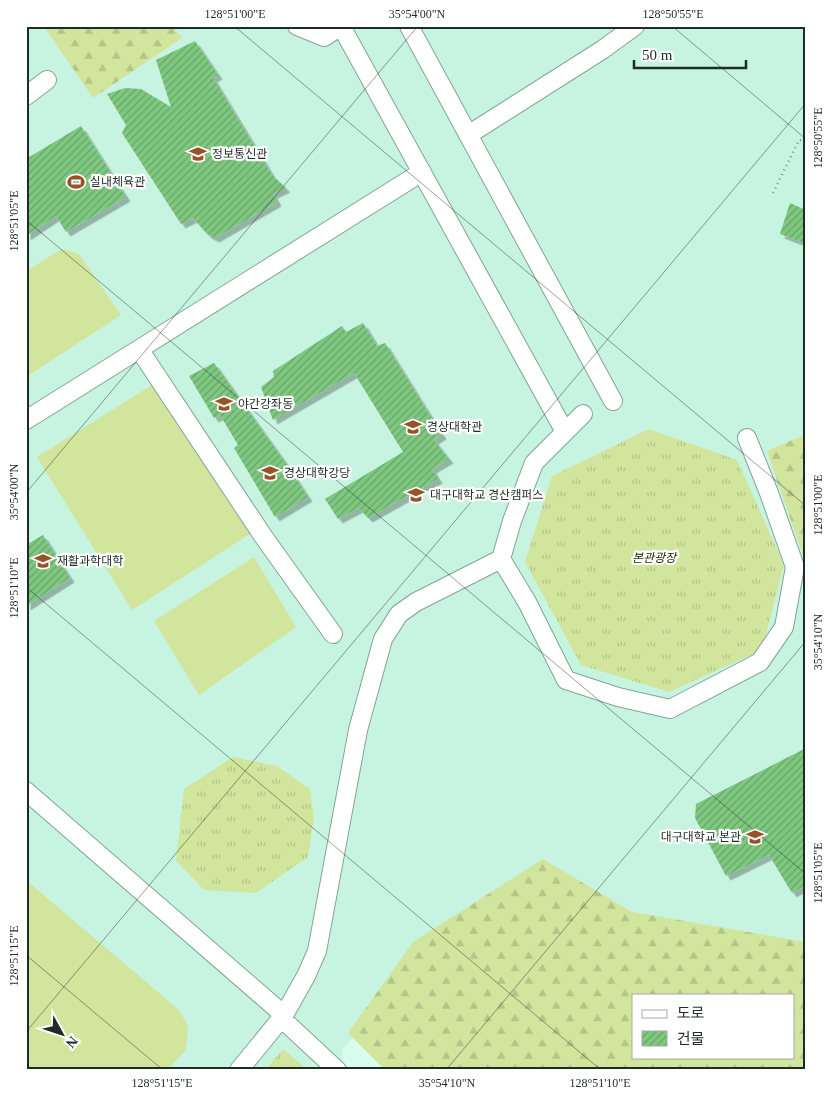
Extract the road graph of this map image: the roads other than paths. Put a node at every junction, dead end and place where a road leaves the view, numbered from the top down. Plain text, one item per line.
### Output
1 (297, 26) edge
2 (341, 26) edge
3 (409, 26) edge
4 (636, 26) edge
5 (46, 80) dead end
6 (26, 96) edge
7 (468, 135) junction
8 (422, 172) junction
9 (139, 350) junction
10 (613, 401) dead end
11 (583, 414) dead end
12 (26, 420) edge
13 (566, 432) junction
14 (747, 438) dead end
15 (501, 560) junction
16 (332, 634) dead end
17 (26, 791) edge
18 (282, 1016) junction
19 (239, 1070) edge
20 (337, 1070) edge

1 - 2 street
2 - 8 street
3 - 7 street
4 - 7 street
5 - 6 street
7 - 10 street
8 - 9 street
8 - 13 street
9 - 12 street
9 - 16 street
11 - 13 street
13 - 15 street
14 - 15 street
15 - 18 street
17 - 18 street
18 - 19 street
18 - 20 street

